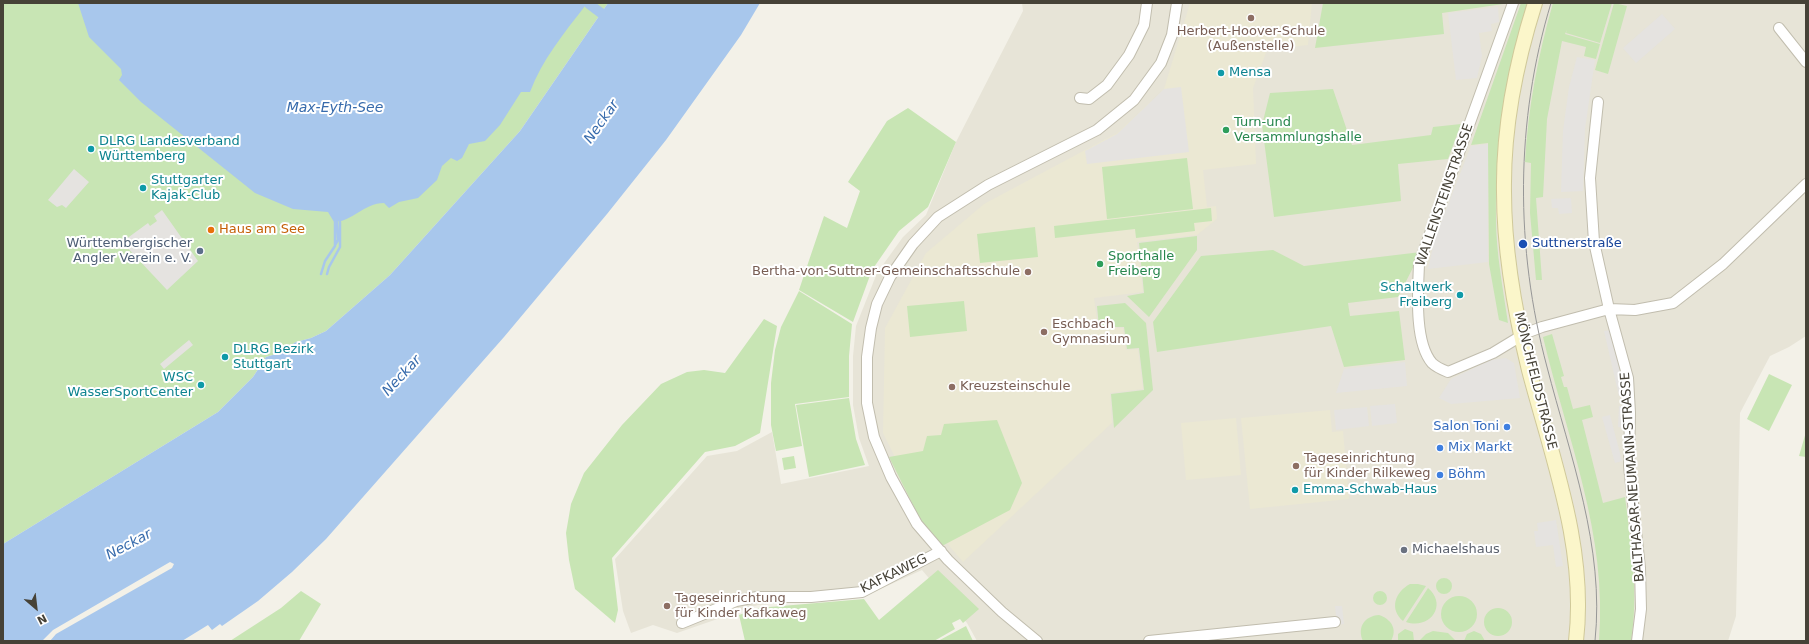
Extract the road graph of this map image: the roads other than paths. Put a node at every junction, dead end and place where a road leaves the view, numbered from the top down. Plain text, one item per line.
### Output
1 (1147, 3) edge
2 (1177, 3) edge
3 (1513, 3) edge
4 (1535, 3) edge
5 (1779, 28) dead end
6 (1806, 62) edge
7 (1080, 98) dead end
8 (1598, 102) dead end
9 (1806, 184) edge
10 (1609, 309) junction
11 (1522, 336) junction
12 (941, 551) junction
13 (1335, 622) dead end
14 (682, 623) dead end
15 (1037, 641) edge
16 (1149, 641) edge
17 (1576, 641) edge
18 (1637, 641) edge

1 - 7 street
2 - 12 street
3 - 11 street, WALLENSTEINSTRASSE
4 - 11 main road, MÖNCHFELDSTRASSE
5 - 6 street
8 - 10 street, BALTHASAR-NEUMANN-STRASSE
9 - 10 street
10 - 11 street
10 - 18 street, BALTHASAR-NEUMANN-STRASSE
11 - 17 main road, MÖNCHFELDSTRASSE
12 - 14 street, KAFKAWEG
12 - 15 street
13 - 16 street

